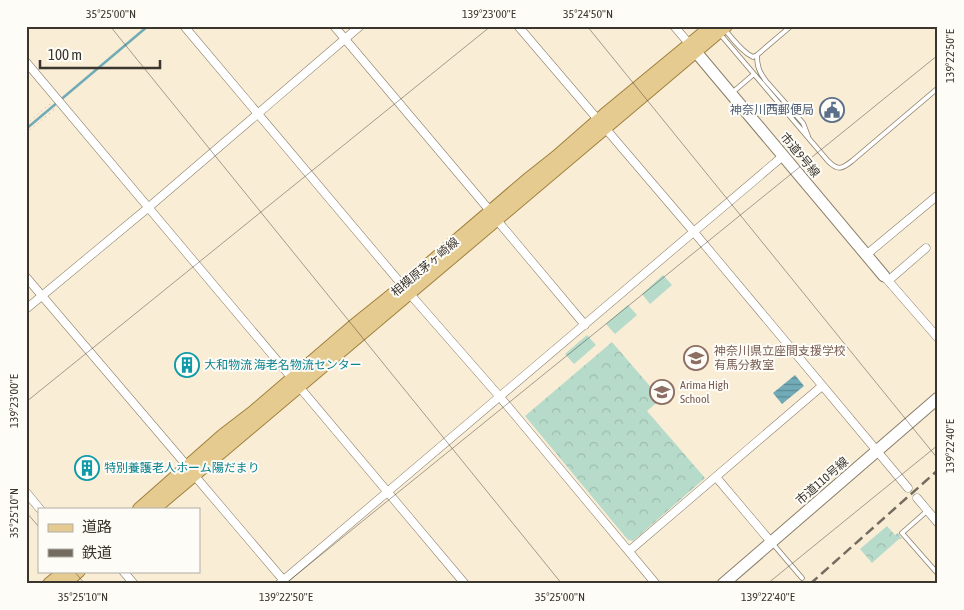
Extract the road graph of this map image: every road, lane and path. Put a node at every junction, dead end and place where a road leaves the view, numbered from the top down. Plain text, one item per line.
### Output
1 (184, 26) edge
2 (334, 26) edge
3 (360, 26) edge
4 (518, 26) edge
5 (674, 26) edge
6 (791, 26) edge
7 (720, 28) edge
8 (345, 39) junction
9 (693, 48) junction
10 (757, 55) junction
11 (26, 62) edge
12 (754, 74) junction
13 (766, 81) junction
14 (938, 88) edge
15 (732, 94) junction
16 (774, 97) junction
17 (59, 101) junction
18 (258, 114) junction
19 (26, 124) edge
20 (601, 125) junction
21 (26, 133) edge
22 (812, 142) junction
23 (783, 156) junction
24 (938, 195) edge
25 (149, 208) junction
26 (490, 212) junction
27 (693, 231) junction
28 (926, 248) dead end
29 (866, 255) junction
30 (26, 277) edge
31 (886, 278) junction
32 (406, 289) junction
33 (42, 296) junction
34 (26, 309) edge
35 (585, 325) junction
36 (938, 338) edge
37 (296, 382) junction
38 (822, 386) junction
39 (500, 397) junction
40 (938, 398) edge
41 (877, 451) junction
42 (191, 471) junction
43 (716, 477) junction
44 (908, 488) dead end
45 (26, 492) edge
46 (387, 492) junction
47 (917, 498) dead end
48 (39, 508) edge
49 (140, 508) edge
50 (155, 508) edge
51 (928, 511) junction
52 (938, 522) edge
53 (771, 542) junction
54 (629, 551) junction
55 (63, 572) edge
56 (78, 572) edge
57 (124, 572) edge
58 (938, 574) edge
59 (802, 578) dead end
60 (283, 582) edge
61 (49, 584) edge
62 (64, 584) edge
63 (134, 584) edge
64 (465, 584) edge
65 (656, 584) edge
66 (723, 584) edge

1 - 18 street
2 - 8 street
3 - 8 street
4 - 20 street
5 - 9 street
6 - 10 lane
7 - 9 main road, 相模原茅ヶ崎線
7 - 10 lane
7 - 12 lane
8 - 18 street
8 - 26 street
9 - 15 street, 市道9号線
9 - 20 main road, 相模原茅ヶ崎線
10 - 13 lane
11 - 17 street
12 - 15 lane
12 - 16 lane
13 - 16 lane
13 - 22 lane
14 - 22 lane
15 - 23 street, 市道9号線
16 - 22 lane
17 - 19 path
17 - 21 path
17 - 25 street
18 - 25 street
18 - 32 street
20 - 26 main road, 相模原茅ヶ崎線
20 - 27 street
23 - 27 street
23 - 29 street, 市道9号線
24 - 29 street
25 - 33 street
25 - 37 street
26 - 32 main road, 相模原茅ヶ崎線
26 - 35 street
27 - 35 street
27 - 38 street
28 - 31 street
29 - 31 street, 市道9号線
30 - 33 street
31 - 36 street
32 - 37 main road, 相模原茅ヶ崎線
32 - 39 street
33 - 34 street
33 - 42 street
35 - 39 street
37 - 42 main road, 相模原茅ヶ崎線
37 - 46 street
38 - 41 street
38 - 43 street
39 - 46 street
39 - 54 street
40 - 41 street, 市道110号線
41 - 44 street
41 - 53 street, 市道110号線
42 - 49 main road, 相模原茅ヶ崎線
42 - 50 main road, 相模原茅ヶ崎線
42 - 60 street
43 - 53 street
43 - 54 street
45 - 48 street
46 - 60 street
46 - 64 street
47 - 51 street
51 - 52 street
51 - 58 lane
53 - 59 lane
53 - 66 street, 市道110号線
54 - 65 street
55 - 61 main road
56 - 62 main road
57 - 63 street

